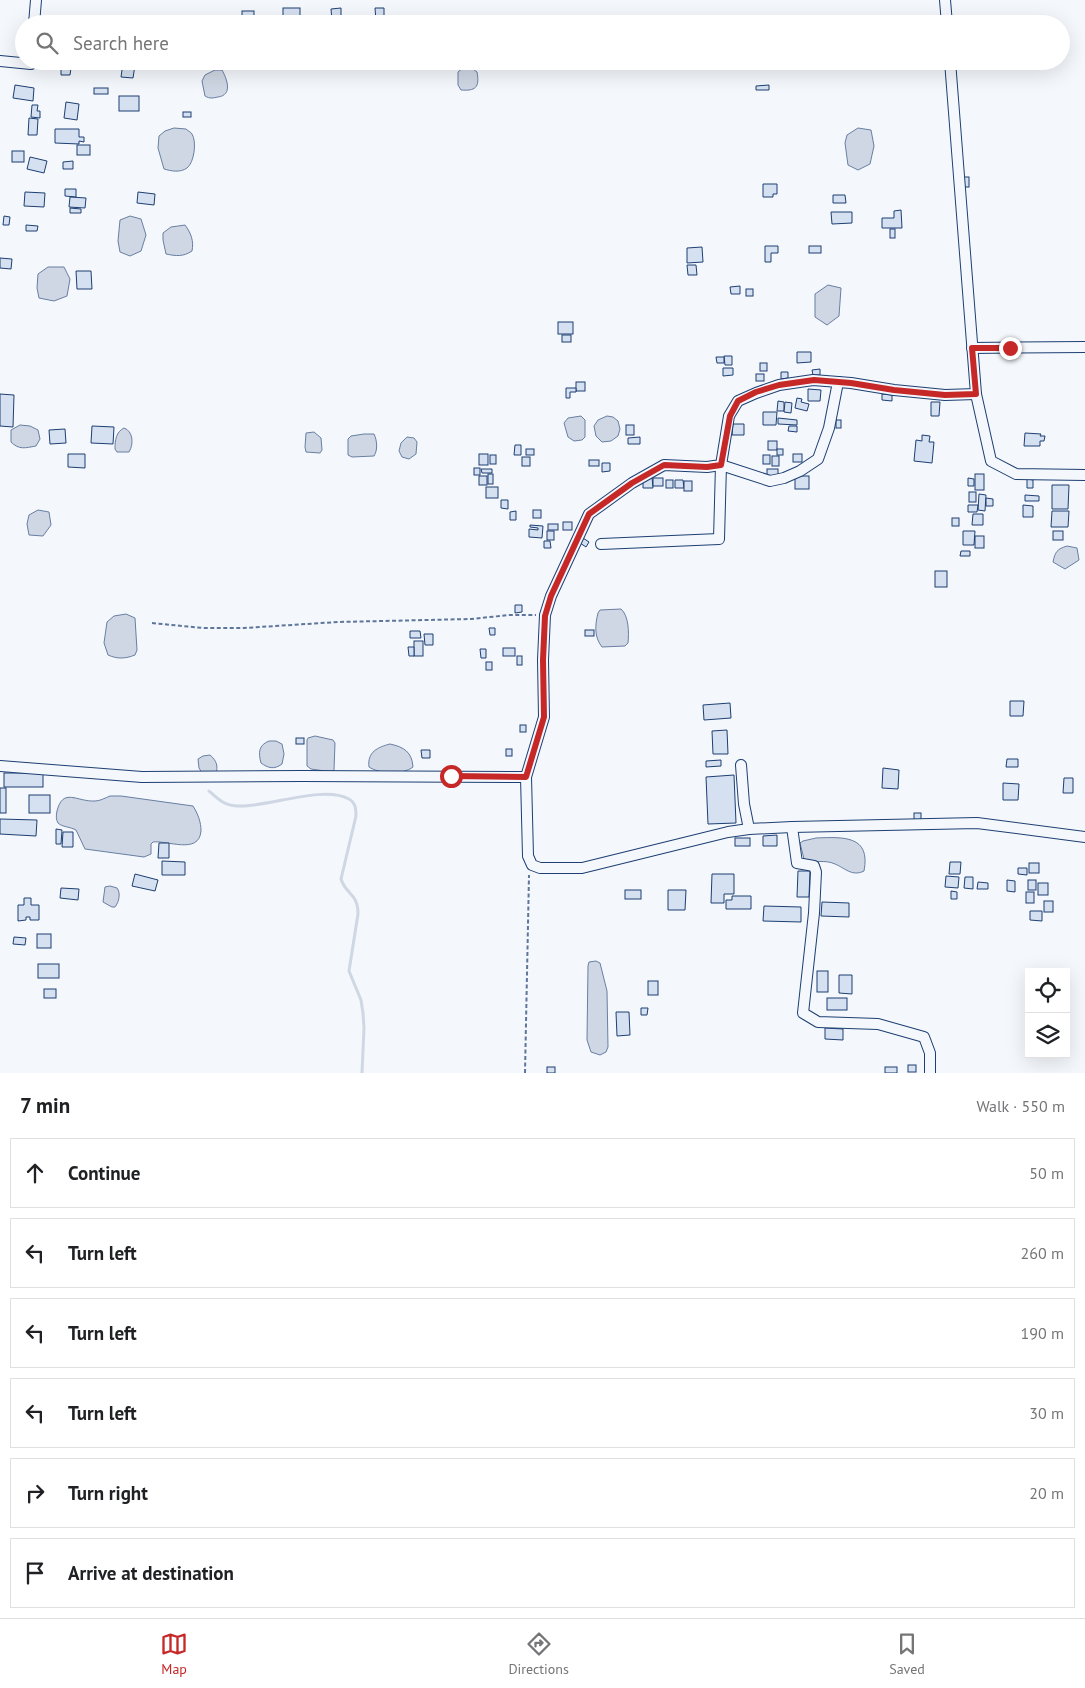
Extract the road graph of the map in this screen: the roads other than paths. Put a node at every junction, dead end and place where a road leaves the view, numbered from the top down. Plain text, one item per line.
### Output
1 (36, 0) edge
2 (945, 0) edge
3 (35, 15) edge
4 (946, 15) edge
5 (0, 61) edge
6 (15, 62) edge
7 (951, 70) edge
8 (1085, 347) edge
9 (972, 348) junction
10 (838, 382) junction
11 (976, 394) junction
12 (721, 465) junction
13 (1085, 475) edge
14 (601, 544) dead end
15 (741, 765) dead end
16 (0, 766) edge
17 (526, 777) junction
18 (792, 827) junction
19 (749, 829) junction
20 (1085, 837) edge
21 (930, 1073) edge

1 - 3 street
2 - 4 street
5 - 6 street
7 - 9 street
8 - 9 street
9 - 11 street
10 - 11 street
10 - 12 street
10 - 12 street
11 - 13 street
12 - 14 street
12 - 17 street
15 - 19 street
16 - 17 street
17 - 19 street
18 - 19 street
18 - 20 street
18 - 21 street

